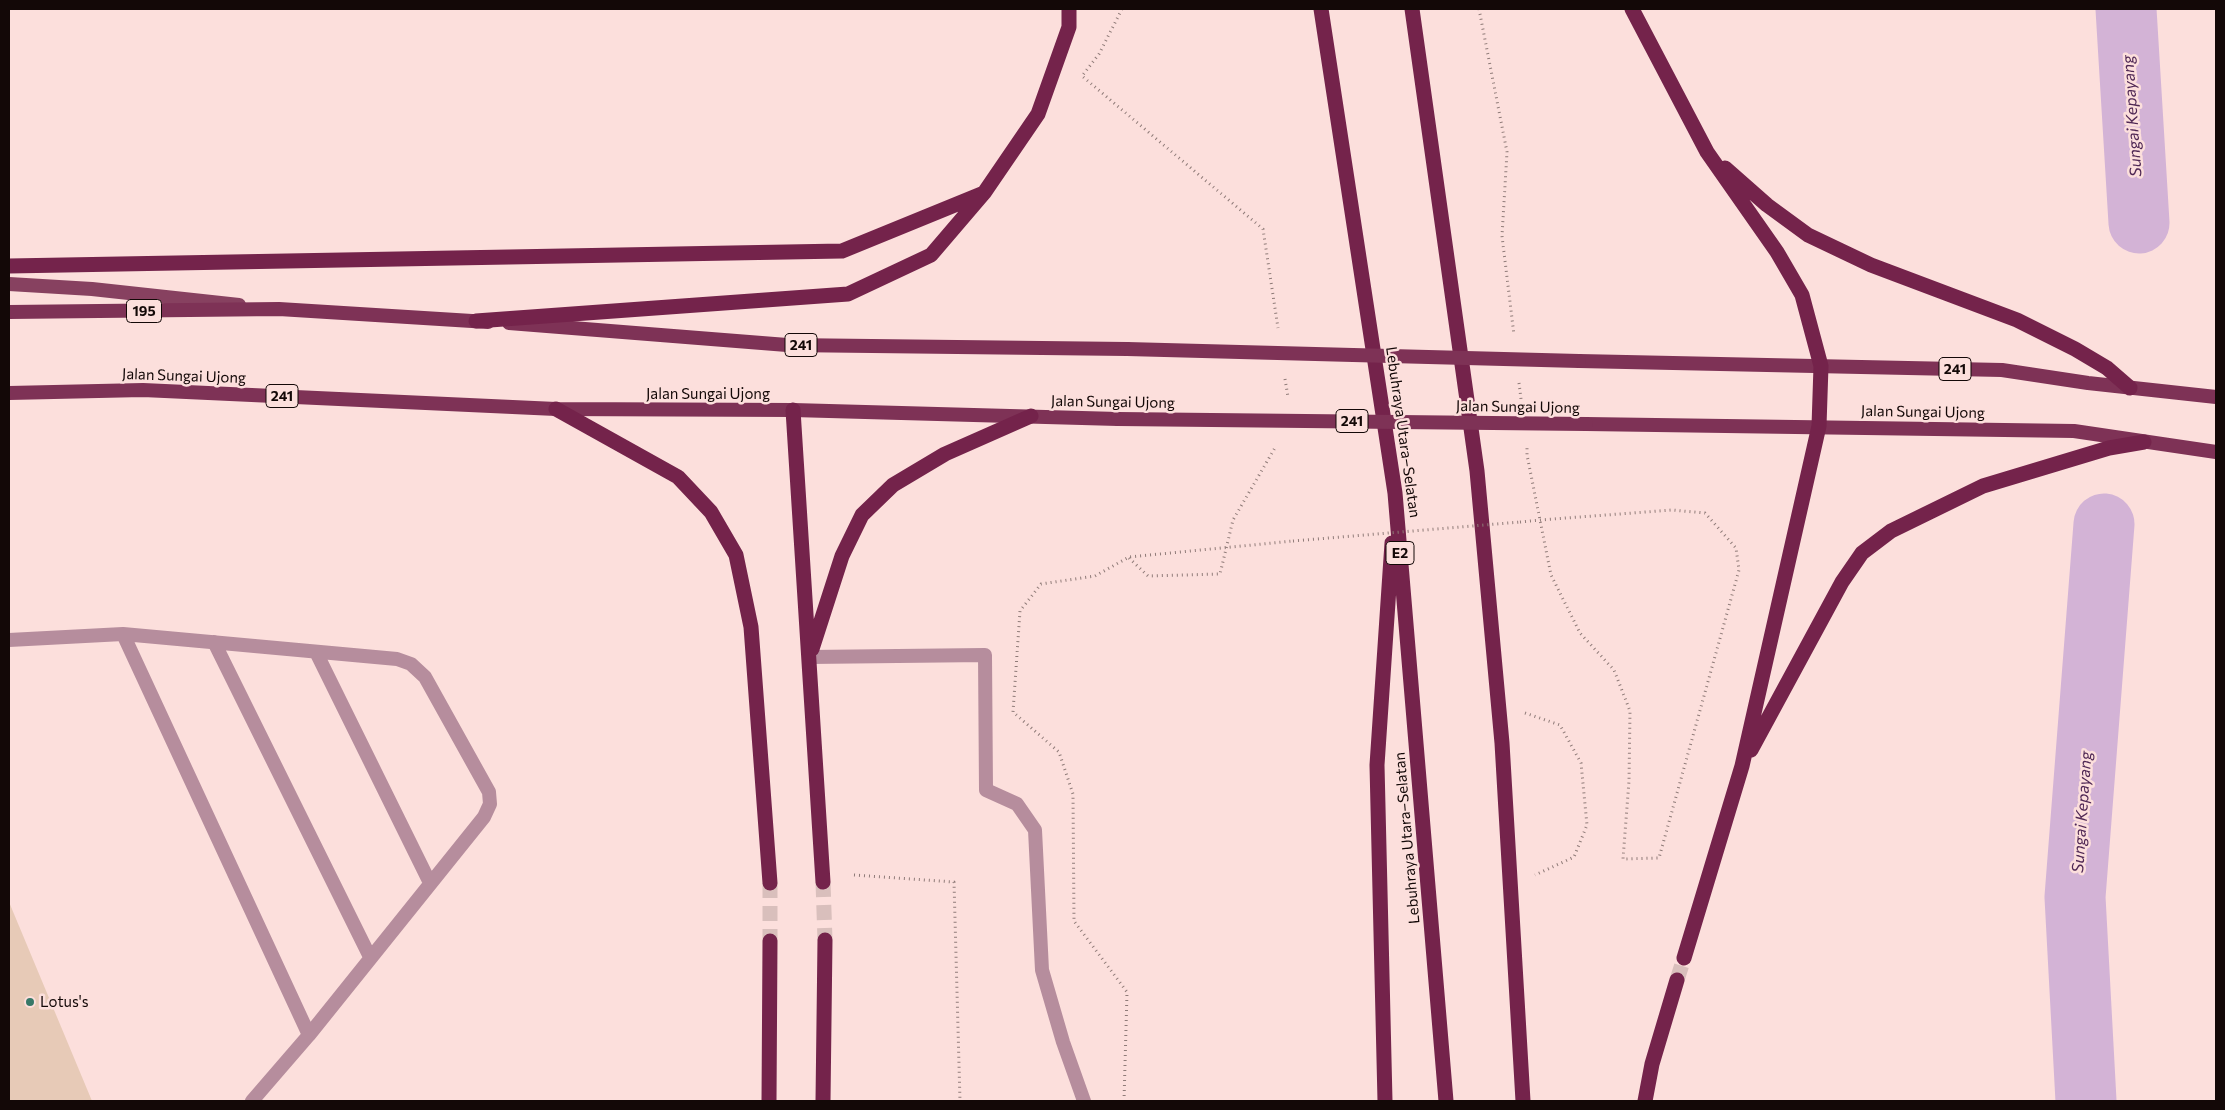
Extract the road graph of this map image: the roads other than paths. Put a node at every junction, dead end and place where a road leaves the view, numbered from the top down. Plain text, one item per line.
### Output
1 (1069, 9) edge
2 (1321, 9) edge
3 (1412, 9) edge
4 (1632, 9) edge
5 (1708, 152) junction
6 (984, 194) junction
7 (9, 266) edge
8 (9, 284) edge
9 (280, 309) junction
10 (9, 312) edge
11 (476, 321) junction
12 (1821, 366) junction
13 (2130, 388) junction
14 (9, 393) edge
15 (2216, 397) edge
16 (556, 409) junction
17 (793, 410) junction
18 (1031, 416) junction
19 (1819, 426) junction
20 (2144, 442) junction
21 (2216, 452) edge
22 (1396, 493) junction
23 (123, 634) junction
24 (9, 640) edge
25 (214, 642) junction
26 (316, 652) junction
27 (810, 657) junction
28 (1742, 766) junction
29 (823, 882) tunnel mouth
30 (430, 883) junction
31 (770, 883) tunnel mouth
32 (825, 940) tunnel mouth
33 (770, 942) tunnel mouth
34 (370, 957) junction
35 (1684, 958) tunnel mouth
36 (1677, 980) tunnel mouth
37 (309, 1034) junction
38 (252, 1101) edge
39 (769, 1101) edge
40 (823, 1101) edge
41 (1084, 1101) edge
42 (1385, 1101) edge
43 (1446, 1101) edge
44 (1523, 1101) edge
45 (1645, 1101) edge

1 - 6 highway
2 - 22 highway, Lebuhraya Utara–Selatan / E2
3 - 44 highway
4 - 5 highway
5 - 12 highway
5 - 13 highway
6 - 7 highway
6 - 11 highway
8 - 9 main road
9 - 10 highway, 195
9 - 11 highway, 241
11 - 12 highway, 241, bridge
12 - 13 highway, 241
12 - 19 highway
13 - 15 highway, 241
14 - 16 highway, Jalan Sungai Ujong / 241
16 - 17 highway, Jalan Sungai Ujong / 241
16 - 31 highway
17 - 18 highway, Jalan Sungai Ujong / 241
17 - 27 highway
18 - 19 highway, Jalan Sungai Ujong / 241, bridge
18 - 27 highway
19 - 20 highway, Jalan Sungai Ujong / 241
19 - 28 highway
20 - 21 highway, Jalan Sungai Ujong / 241
20 - 28 highway
22 - 42 highway
22 - 43 highway, Lebuhraya Utara–Selatan / E2
23 - 24 lane
23 - 25 lane
23 - 37 lane
25 - 26 lane
25 - 34 lane
26 - 30 lane
26 - 30 lane
27 - 29 highway
27 - 41 lane
28 - 35 highway
30 - 34 lane
32 - 40 highway
33 - 39 highway
34 - 37 lane
36 - 45 highway
37 - 38 lane

